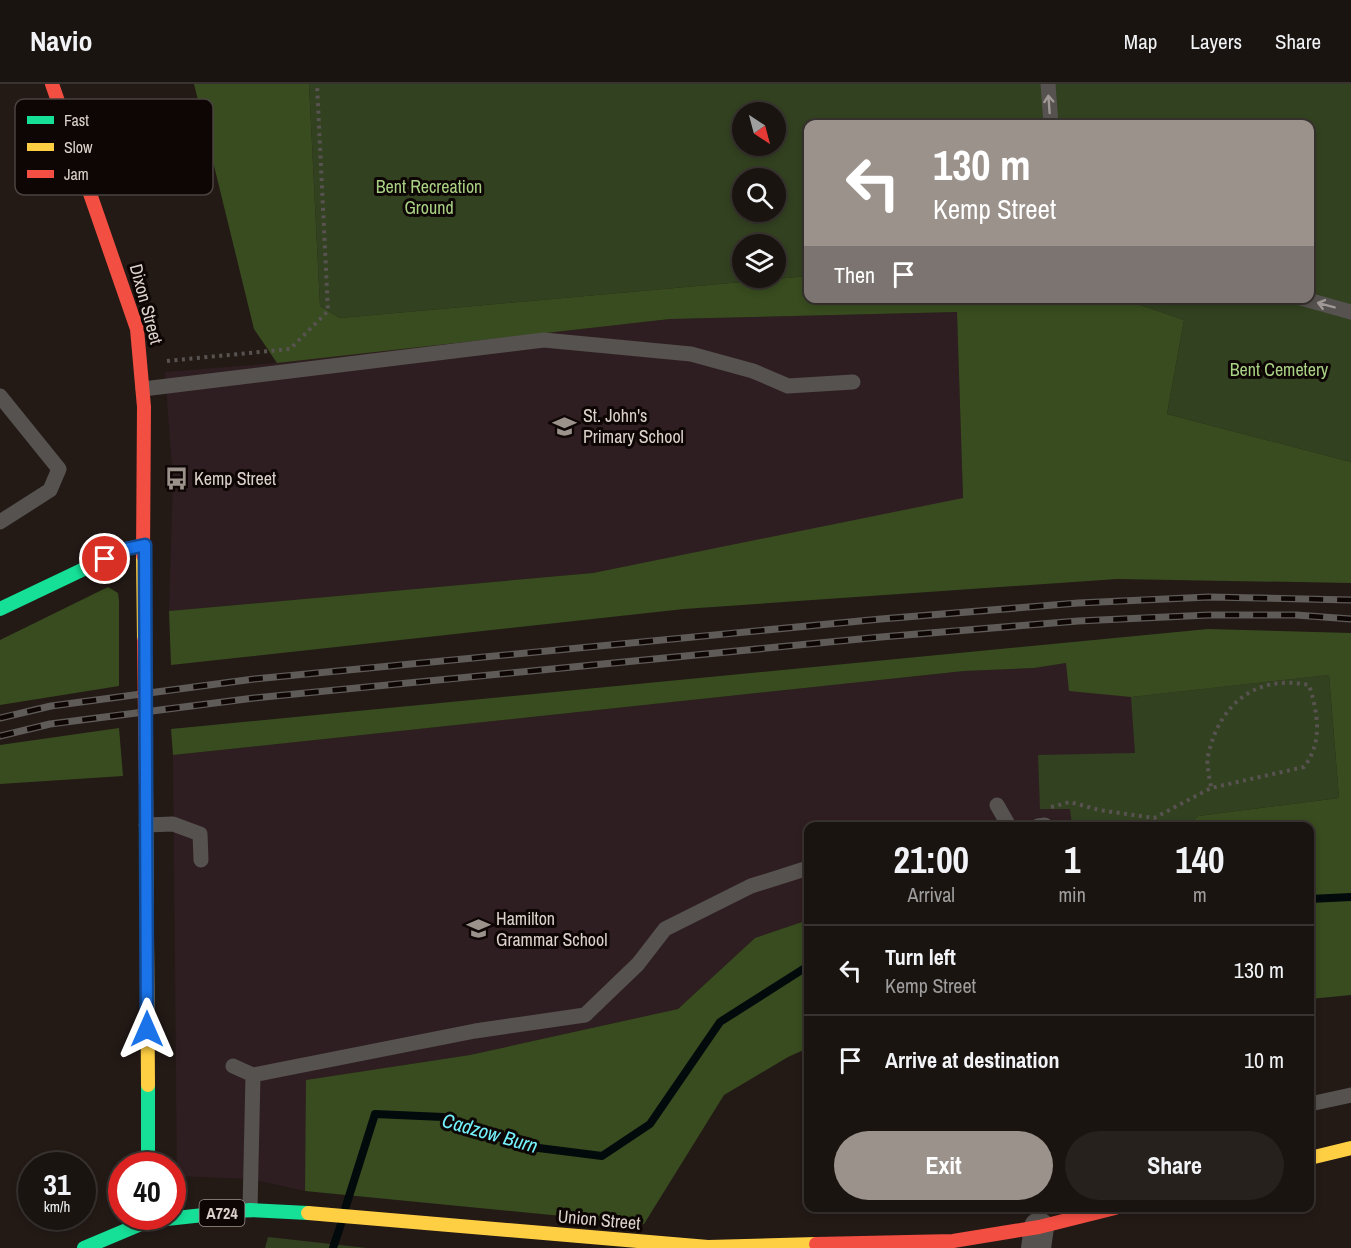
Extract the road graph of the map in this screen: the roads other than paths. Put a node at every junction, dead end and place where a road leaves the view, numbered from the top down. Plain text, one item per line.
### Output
1 (52, 84) edge
2 (1048, 84) edge
3 (57, 99) edge
4 (1051, 120) edge
5 (91, 195) edge
6 (1314, 302) edge
7 (1351, 312) edge
8 (854, 381) dead end
9 (143, 389) junction
10 (0, 396) edge
11 (0, 522) edge
12 (145, 545) junction
13 (0, 609) edge
14 (997, 805) dead end
15 (1006, 822) edge
16 (146, 825) junction
17 (201, 860) dead end
18 (804, 869) edge
19 (233, 1066) dead end
20 (254, 1075) junction
21 (1351, 1095) edge
22 (1314, 1103) edge
23 (1351, 1148) edge
24 (148, 1152) edge
25 (1314, 1157) edge
26 (250, 1210) junction
27 (1105, 1212) edge
28 (186, 1216) edge
29 (124, 1230) edge
30 (528, 1232) junction
31 (1038, 1238) edge
32 (708, 1247) edge
33 (84, 1248) edge
34 (523, 1248) edge

1 - 3 street, Dixon Street
4 -> 2 lane
5 - 9 street, Dixon Street
7 -> 6 lane
8 - 9 lane
9 - 12 street, Dixon Street
10 - 11 lane
12 - 13 street
12 - 16 street, Dixon Street, bridge
14 - 15 lane
16 - 17 lane
16 - 24 street, Dixon Street
18 - 20 lane
19 - 20 lane
20 - 26 lane
21 - 22 lane
23 - 25 street
26 - 28 street, Union Street / A724
26 - 30 street, Union Street / A724
27 - 31 street, Union Street / A724
29 - 33 street, Union Street / A724
30 - 32 street, Union Street / A724
30 - 34 lane
31 - 32 street, Union Street / A724

